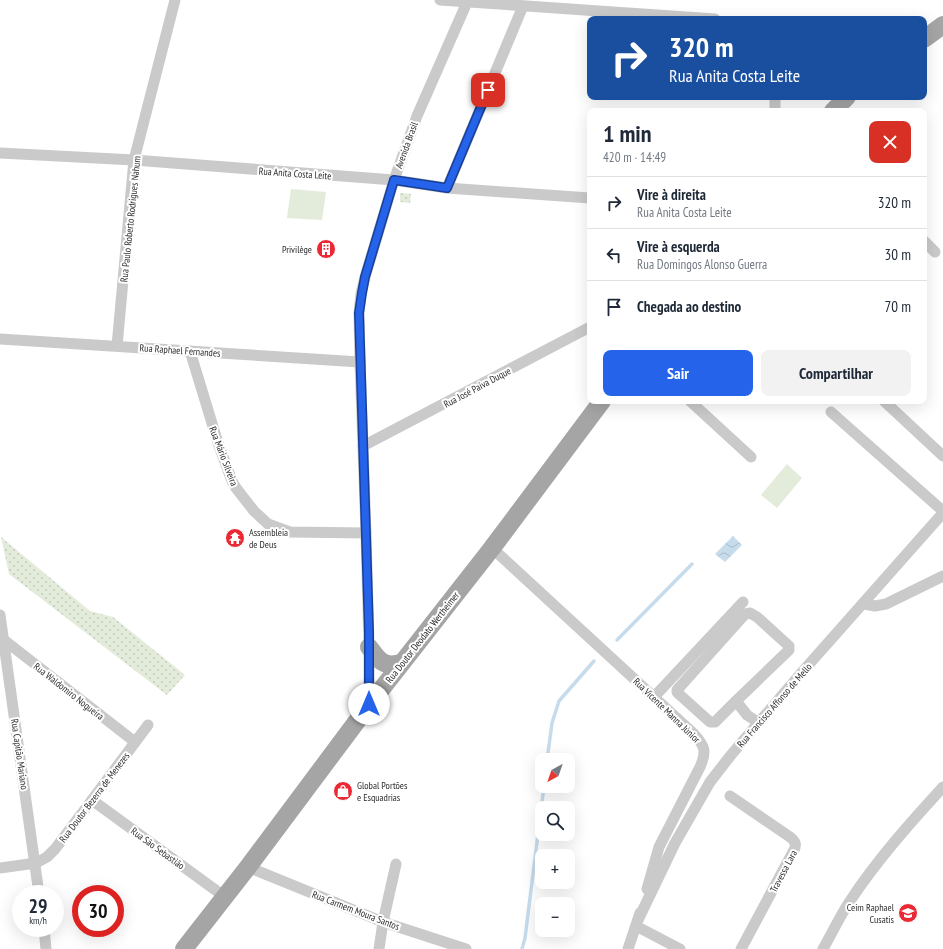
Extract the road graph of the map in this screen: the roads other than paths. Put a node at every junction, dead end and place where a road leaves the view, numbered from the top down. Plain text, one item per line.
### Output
1 (175, 0) edge
2 (440, 0) edge
3 (468, 1) edge
4 (523, 6) junction
5 (671, 16) edge
6 (844, 100) edge
7 (836, 108) edge
8 (0, 153) edge
9 (134, 160) junction
10 (394, 180) junction
11 (447, 188) junction
12 (587, 198) edge
13 (927, 244) edge
14 (935, 252) dead end
15 (587, 329) edge
16 (0, 339) edge
17 (118, 346) junction
18 (190, 351) junction
19 (360, 362) junction
20 (600, 404) edge
21 (693, 404) edge
22 (887, 404) edge
23 (830, 412) dead end
24 (363, 446) junction
25 (751, 456) dead end
26 (943, 456) edge
27 (943, 512) edge
28 (366, 533) junction
29 (492, 548) junction
30 (943, 576) edge
31 (743, 602) dead end
32 (864, 604) junction
33 (0, 615) edge
34 (4, 640) junction
35 (369, 647) junction
36 (401, 663) junction
37 (654, 697) junction
38 (736, 701) junction
39 (369, 704) junction
40 (758, 723) junction
41 (148, 725) dead end
42 (135, 742) junction
43 (943, 787) edge
44 (730, 796) dead end
45 (92, 800) junction
46 (36, 863) junction
47 (396, 864) dead end
48 (248, 867) junction
49 (0, 868) edge
50 (38, 885) edge
51 (225, 897) junction
52 (383, 922) junction
53 (637, 923) junction
54 (45, 937) edge
55 (46, 949) edge
56 (184, 949) edge
57 (379, 949) edge
58 (466, 949) edge
59 (628, 949) edge
60 (680, 949) edge
61 (741, 949) edge
62 (823, 949) edge

1 - 9 street, Rua Paulo Roberto Rodrigues Nahum
2 - 3 street
3 - 4 street
3 - 10 street, Avenida Brasil
4 - 5 street
4 - 11 street
6 - 7 main road
8 - 9 street, Rua Anita Costa Leite
9 - 10 street, Rua Anita Costa Leite
9 - 17 street, Rua Paulo Roberto Rodrigues Nahum
10 - 11 street, Rua Anita Costa Leite
10 - 19 street, Avenida Brasil
11 - 12 street, Rua Anita Costa Leite
13 - 14 street
15 - 24 street, Rua José Paiva Duque
16 - 17 street, Rua Raphael Fernandes
17 - 18 street, Rua Raphael Fernandes
18 - 19 street, Rua Raphael Fernandes
18 - 28 street, Rua Mário Silveira
19 - 24 street, Avenida Brasil
20 - 29 main road, Rua Doutor Deodato Wertheimer
21 - 25 street
22 - 26 street
23 - 27 street
24 - 28 street, Avenida Brasil
27 - 32 street, Rua Francisco Affonso de Mello
28 - 35 street, Avenida Brasil
29 - 36 main road, Rua Doutor Deodato Wertheimer
29 - 37 street, Rua Vicente Manna Júnior
30 - 32 street
31 - 37 street
32 - 40 street, Rua Francisco Affonso de Mello
33 - 34 street, Rua Capitão Mariano
34 - 42 street, Rua Waldomiro Nogueira
34 - 46 street, Rua Capitão Mariano
35 - 36 main road
35 - 39 street, Avenida Brasil
36 - 39 main road, Rua Doutor Deodato Wertheimer
37 - 53 street, Rua Vicente Manna Júnior
38 - 38 street
38 - 40 street
39 - 48 main road, Rua Doutor Deodato Wertheimer
40 - 53 street, Rua Francisco Affonso de Mello
41 - 42 street, Rua Doutor Bezerra de Menezes
42 - 45 street, Rua Doutor Bezerra de Menezes
43 - 62 street
44 - 61 street, Travessa Lara
45 - 46 street, Rua Doutor Bezerra de Menezes
45 - 51 street, Rua São Sebastião
46 - 49 street
46 - 50 street, Rua Capitão Mariano
47 - 52 street
48 - 51 main road, Rua Doutor Deodato Wertheimer
48 - 52 street, Rua Carmem Moura Santos
51 - 56 main road, Rua Doutor Deodato Wertheimer
52 - 57 street
52 - 58 street, Rua Carmem Moura Santos
53 - 59 street
53 - 60 street
54 - 55 street

